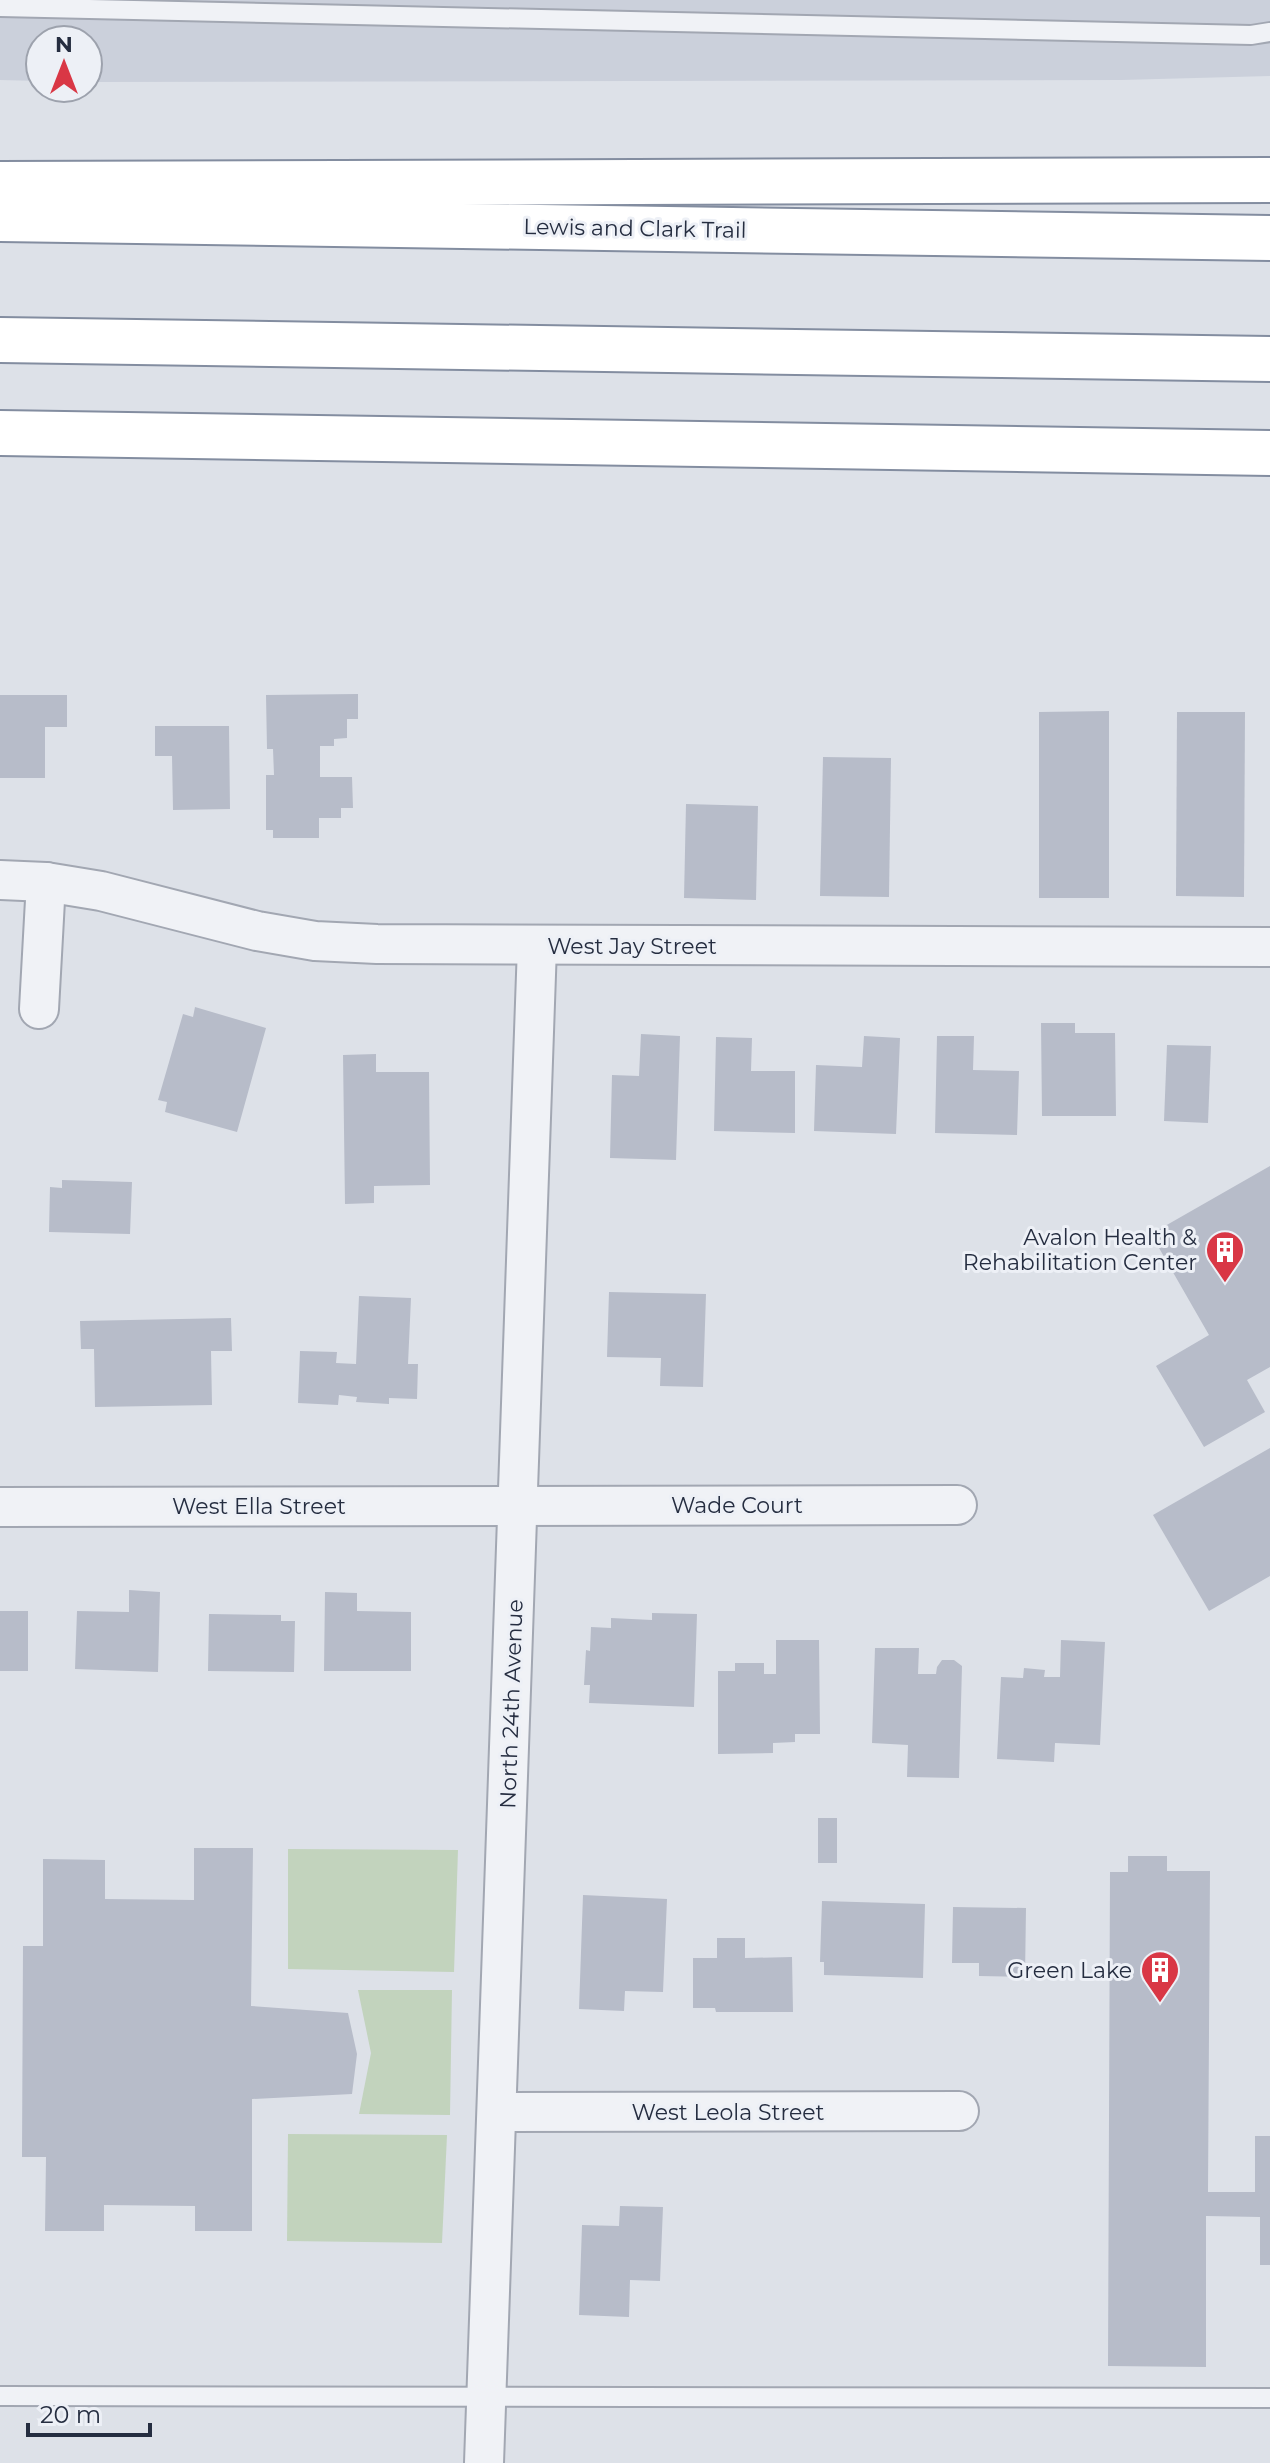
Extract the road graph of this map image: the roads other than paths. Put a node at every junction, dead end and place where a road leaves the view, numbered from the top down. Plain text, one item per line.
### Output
1 (0, 7) edge
2 (358, 8) edge
3 (1270, 32) edge
4 (1270, 180) edge
5 (0, 184) edge
6 (0, 219) edge
7 (1270, 238) edge
8 (0, 340) edge
9 (1270, 359) edge
10 (0, 433) edge
11 (56, 435) junction
12 (0, 440) edge
13 (1080, 450) junction
14 (1270, 453) edge
15 (1270, 466) edge
16 (0, 880) edge
17 (46, 882) junction
18 (537, 946) junction
19 (1270, 947) edge
20 (39, 1009) dead end
21 (957, 1505) dead end
22 (518, 1506) junction
23 (0, 1507) edge
24 (959, 2111) dead end
25 (497, 2112) junction
26 (0, 2396) edge
27 (486, 2398) junction
28 (1270, 2398) edge
29 (484, 2463) edge

1 - 2 lane
2 - 3 lane
4 - 5 highway
6 - 7 highway, Lewis and Clark Trail
8 - 9 highway
10 - 11 highway
11 - 12 highway
11 - 13 highway
13 - 14 highway
13 - 15 highway
16 - 17 street, West Jay Street
17 - 18 street, West Jay Street
17 - 20 street
18 - 19 street, West Jay Street
18 - 22 street, North 24th Avenue
21 - 22 street, Wade Court
22 - 23 street, West Ella Street
22 - 25 street, North 24th Avenue
24 - 25 street, West Leola Street
25 - 27 street, North 24th Avenue
26 - 27 lane
27 - 28 lane
27 - 29 street, North 24th Avenue

